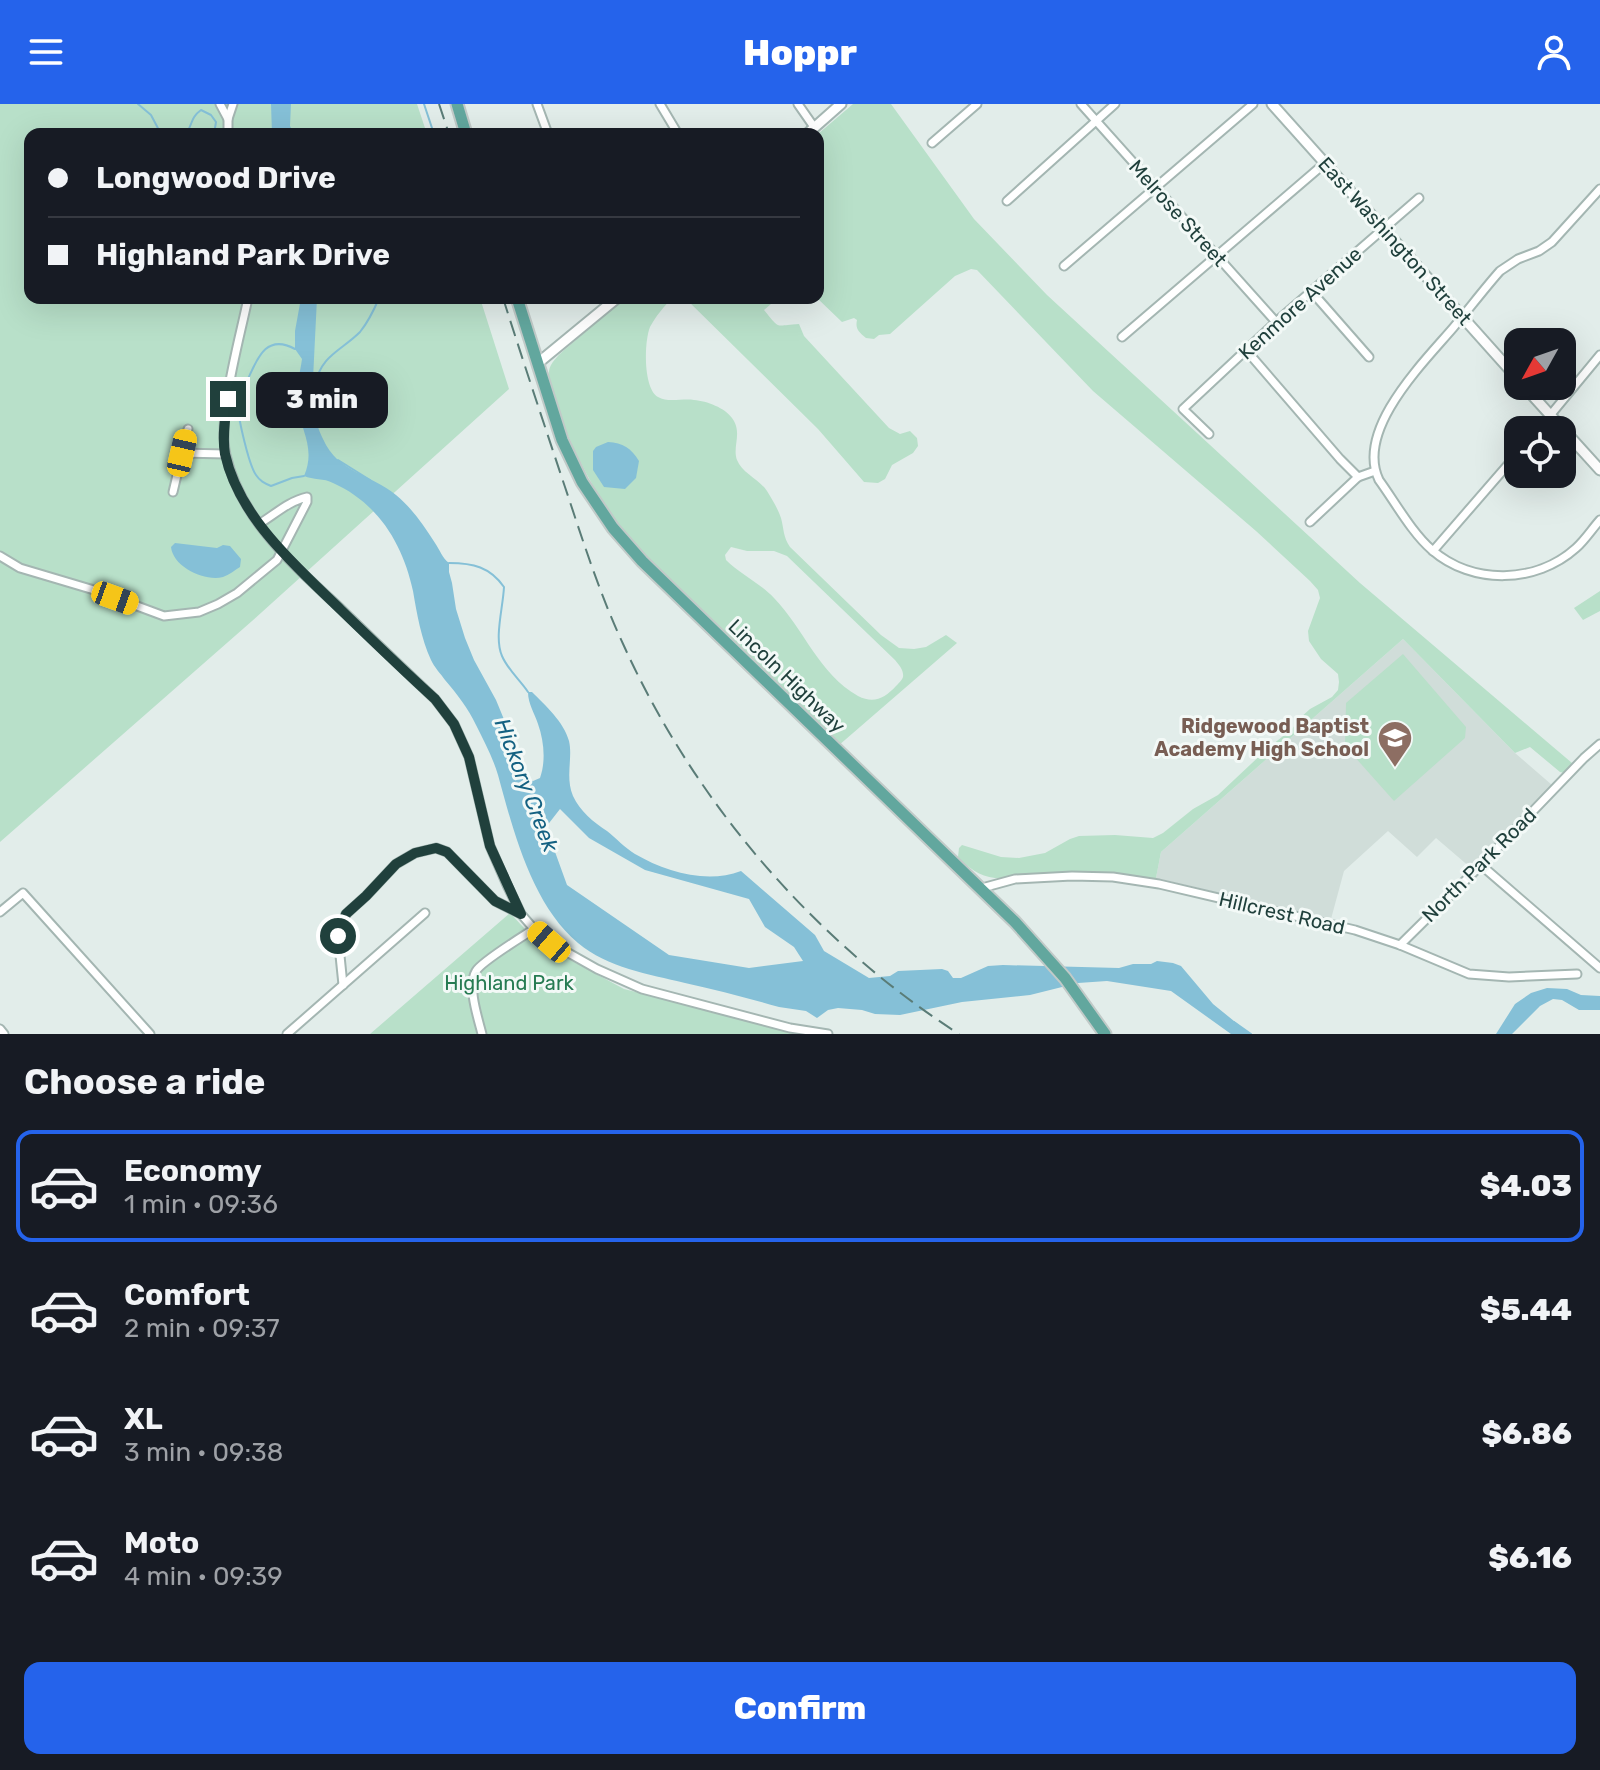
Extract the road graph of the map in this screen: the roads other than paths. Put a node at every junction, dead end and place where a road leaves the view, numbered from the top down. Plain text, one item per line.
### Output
1 (220, 104) edge
2 (233, 104) edge
3 (457, 104) edge
4 (537, 104) edge
5 (660, 104) edge
6 (798, 104) edge
7 (841, 104) edge
8 (977, 104) edge
9 (1081, 104) edge
10 (1115, 104) edge
11 (1253, 104) edge
12 (1272, 104) edge
13 (228, 119) junction
14 (1096, 121) junction
15 (228, 128) edge
16 (464, 128) edge
17 (546, 128) edge
18 (674, 128) edge
19 (809, 128) edge
20 (813, 128) edge
21 (932, 143) dead end
22 (1325, 163) junction
23 (1156, 189) junction
24 (1600, 189) edge
25 (1419, 198) dead end
26 (1007, 201) dead end
27 (1384, 229) junction
28 (1216, 256) junction
29 (1064, 266) dead end
30 (1312, 292) junction
31 (247, 304) edge
32 (519, 304) edge
33 (610, 304) edge
34 (1462, 317) junction
35 (1276, 322) junction
36 (1122, 337) dead end
37 (1246, 350) junction
38 (1600, 355) edge
39 (1369, 357) dead end
40 (538, 363) junction
41 (1504, 364) edge
42 (1537, 400) edge
43 (1550, 415) junction
44 (188, 429) dead end
45 (1209, 434) dead end
46 (182, 453) junction
47 (225, 454) junction
48 (1504, 469) edge
49 (1600, 470) edge
50 (1375, 471) junction
51 (1358, 477) junction
52 (173, 492) dead end
53 (1600, 520) edge
54 (1310, 522) dead end
55 (259, 524) junction
56 (1433, 551) junction
57 (281, 553) junction
58 (0, 556) edge
59 (1600, 744) edge
60 (1481, 865) junction
61 (982, 888) junction
62 (0, 912) edge
63 (425, 913) dead end
64 (521, 914) junction
65 (534, 929) junction
66 (1400, 945) junction
67 (1600, 968) edge
68 (1577, 974) dead end
69 (343, 985) junction
70 (0, 1029) edge
71 (4, 1034) edge
72 (150, 1034) edge
73 (287, 1034) edge
74 (482, 1034) edge
75 (828, 1034) edge
76 (1105, 1034) edge

1 - 13 street
2 - 13 street
3 - 16 main road
4 - 17 street
5 - 18 street
6 - 19 street
7 - 20 street
8 - 21 street
9 - 14 street, Melrose Street
10 - 14 street
11 - 23 street
12 - 22 street, East Washington Street
13 - 15 street
14 - 23 street, Melrose Street
14 - 26 street
22 - 27 street, East Washington Street
22 - 28 street
23 - 28 street, Melrose Street
23 - 29 street
24 - 34 street
25 - 27 street, Kenmore Avenue
27 - 30 street, Kenmore Avenue
27 - 34 street, East Washington Street
28 - 35 street, Melrose Street
28 - 36 street
30 - 35 street, Kenmore Avenue
30 - 39 street
31 - 47 street
32 - 40 main road, Lincoln Highway
33 - 40 street
34 - 41 street, East Washington Street
34 - 50 street
35 - 37 street, Kenmore Avenue
37 - 45 street, Kenmore Avenue
37 - 51 street
38 - 43 street
40 - 61 main road, Lincoln Highway
42 - 43 street
43 - 49 street
44 - 46 street
46 - 47 street
46 - 52 street
47 - 55 street
48 - 56 street
50 - 51 street
50 - 56 street
51 - 54 street
53 - 56 street
55 - 57 street
55 - 57 street
57 - 58 street
57 - 64 street
59 - 60 street, North Park Road
60 - 66 street, North Park Road
60 - 67 street
61 - 66 street, Hillcrest Road
61 - 76 main road, Lincoln Highway
62 - 72 street
63 - 69 street
64 - 65 street
64 - 69 street
65 - 74 street
65 - 75 street
66 - 68 street, Hillcrest Road
69 - 73 street
70 - 71 street

